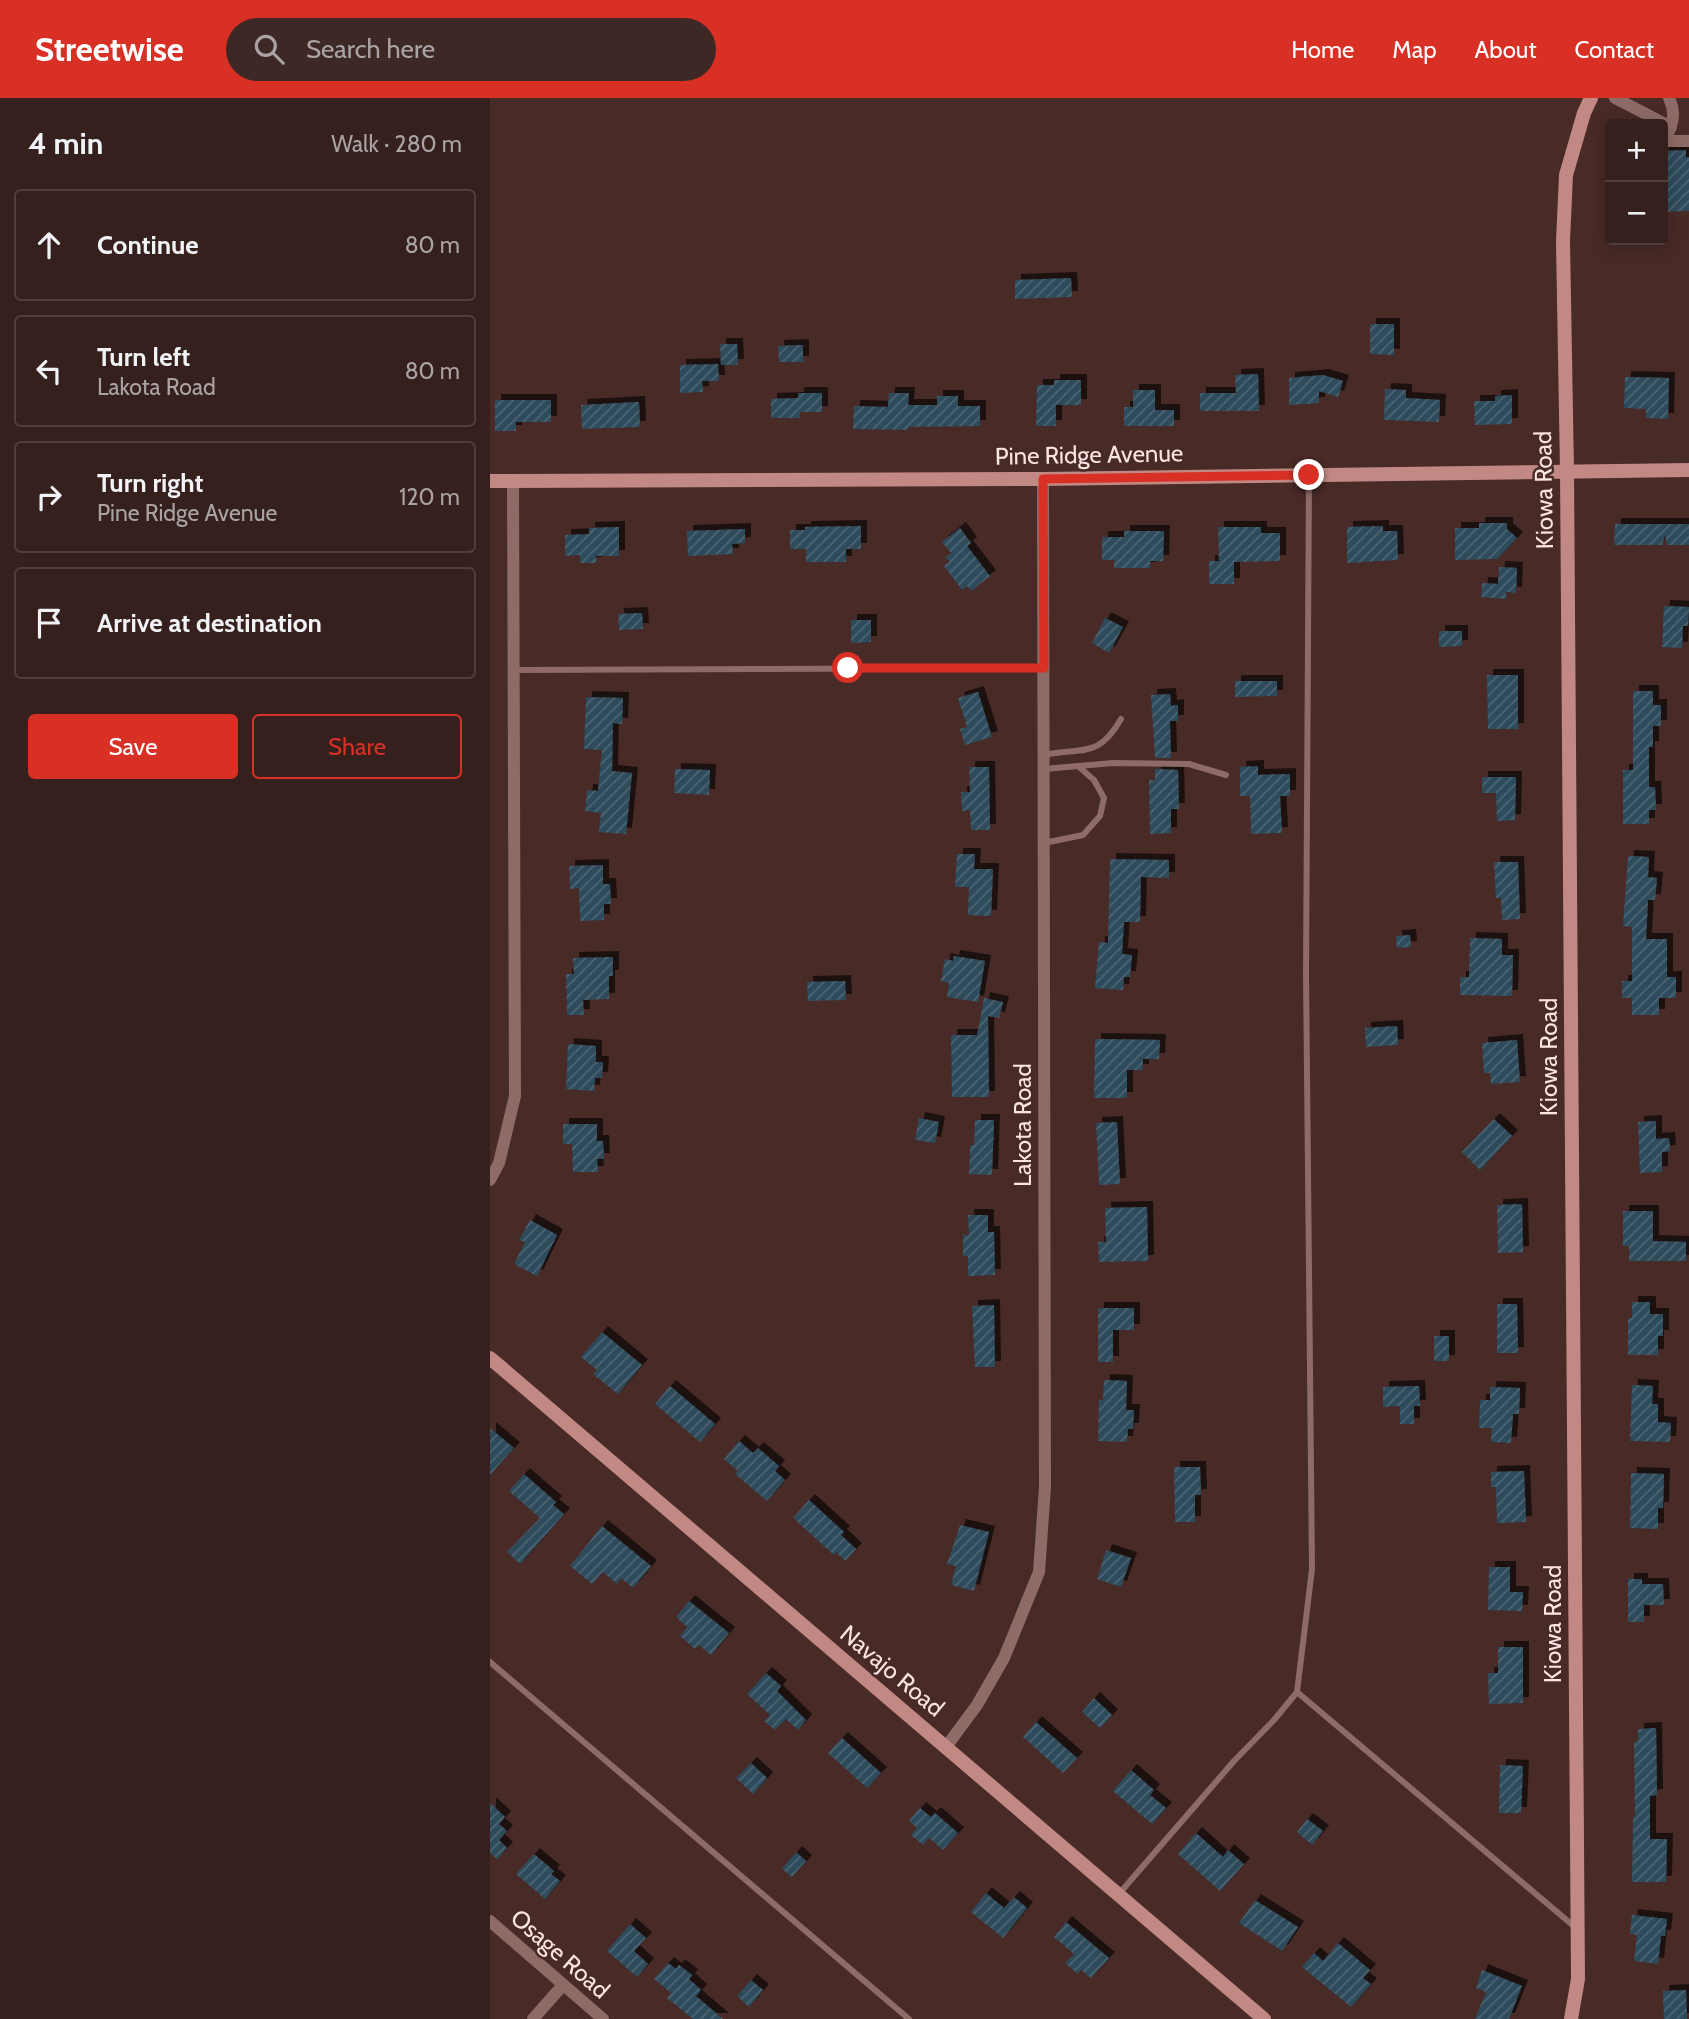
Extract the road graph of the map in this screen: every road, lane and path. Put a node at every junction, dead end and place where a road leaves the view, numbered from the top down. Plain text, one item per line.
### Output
1 (1591, 98) edge
2 (1615, 98) edge
3 (1669, 98) edge
4 (1671, 127) junction
5 (1668, 133) edge
6 (1668, 141) edge
7 (1689, 141) edge
8 (1689, 470) edge
9 (1567, 471) junction
10 (1309, 475) junction
11 (1043, 479) junction
12 (513, 480) junction
13 (490, 481) edge
14 (1044, 668) junction
15 (513, 670) junction
16 (1121, 719) dead end
17 (1044, 755) junction
18 (1079, 766) junction
19 (1044, 769) junction
20 (1226, 775) dead end
21 (1044, 843) junction
22 (490, 1180) edge
23 (490, 1358) edge
24 (490, 1662) edge
25 (1297, 1692) junction
26 (946, 1747) junction
27 (1118, 1895) junction
28 (490, 1922) edge
29 (1577, 1929) junction
30 (563, 1984) junction
31 (533, 2019) edge
32 (603, 2019) edge
33 (909, 2019) edge
34 (1264, 2019) edge
35 (1571, 2019) edge

1 - 9 street, Kiowa Road
2 - 4 street
3 - 4 street
4 - 5 street
6 - 7 street
8 - 9 street, Pine Ridge Avenue
9 - 10 street, Pine Ridge Avenue
9 - 29 street, Kiowa Road
10 - 11 street, Pine Ridge Avenue
10 - 25 lane
11 - 12 street, Pine Ridge Avenue
11 - 14 street, Lakota Road
12 - 13 street, Pine Ridge Avenue
12 - 15 street
14 - 15 lane
14 - 17 street, Lakota Road
15 - 22 street
16 - 17 lane
17 - 19 street, Lakota Road
18 - 19 lane
18 - 20 lane
18 - 21 lane
19 - 21 street, Lakota Road
21 - 26 street, Lakota Road
23 - 26 street, Navajo Road
24 - 33 lane
25 - 27 lane
25 - 29 lane
26 - 27 street, Navajo Road
27 - 34 street, Navajo Road
28 - 30 street, Osage Road
29 - 35 street, Kiowa Road
30 - 31 street
30 - 32 street, Osage Road

